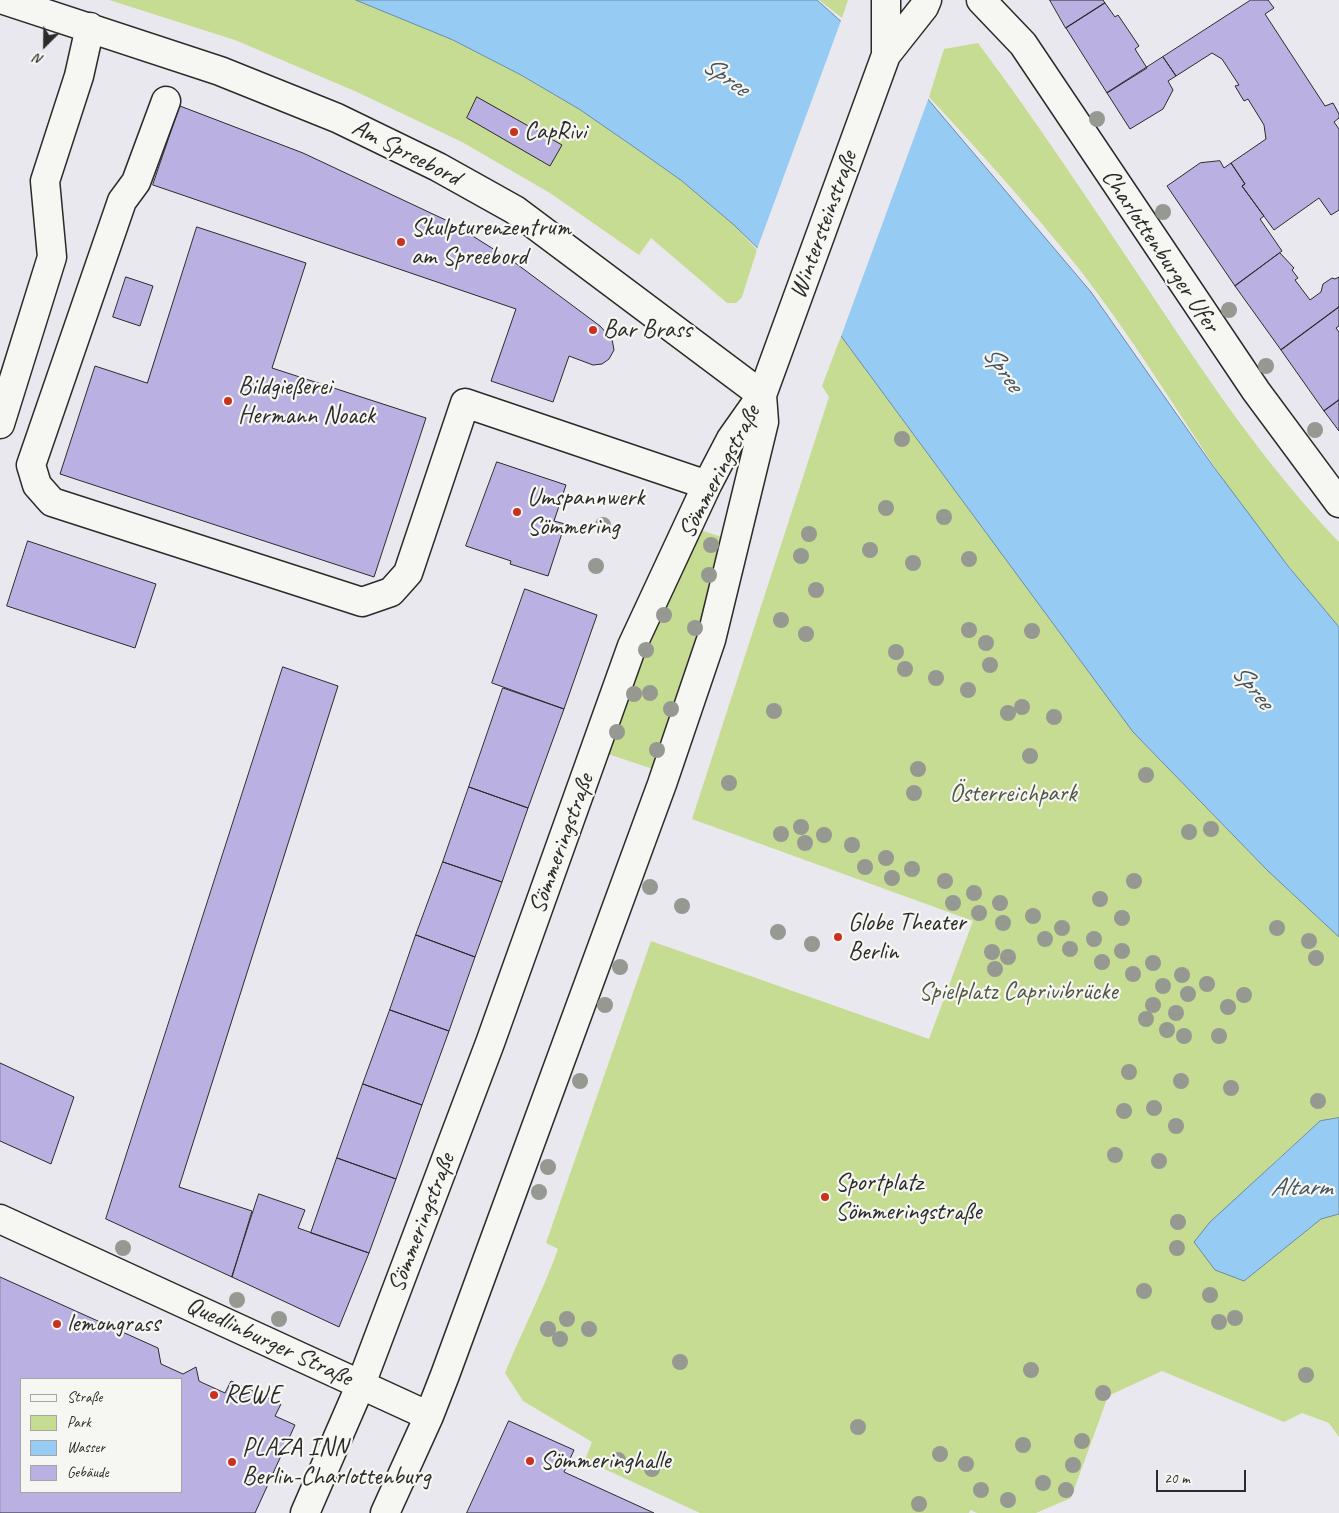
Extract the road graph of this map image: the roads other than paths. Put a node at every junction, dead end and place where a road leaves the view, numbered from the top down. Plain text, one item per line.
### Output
1 (4, 0) edge
2 (886, 0) edge
3 (981, 0) edge
4 (920, 11) edge
5 (90, 27) junction
6 (886, 55) junction
7 (166, 101) dead end
8 (762, 395) junction
9 (0, 424) edge
10 (707, 485) junction
11 (1339, 503) edge
12 (0, 1219) edge
13 (361, 1384) junction
14 (429, 1416) junction
15 (305, 1513) edge
16 (385, 1513) edge

1 - 5 street, Am Spreebord
2 - 6 street, Wintersteinstraße
3 - 11 street, Charlottenburger Ufer
4 - 6 street, Wintersteinstraße
5 - 8 street, Am Spreebord
5 - 9 street
6 - 8 street, Wintersteinstraße
7 - 10 street
8 - 10 street, Sömmeringstraße
8 - 14 street, Sömmeringstraße
10 - 13 street, Sömmeringstraße
12 - 13 street, Quedlinburger Straße
13 - 14 street, Quedlinburger Straße
13 - 15 street, Sömmeringstraße
14 - 16 street, Sömmeringstraße

